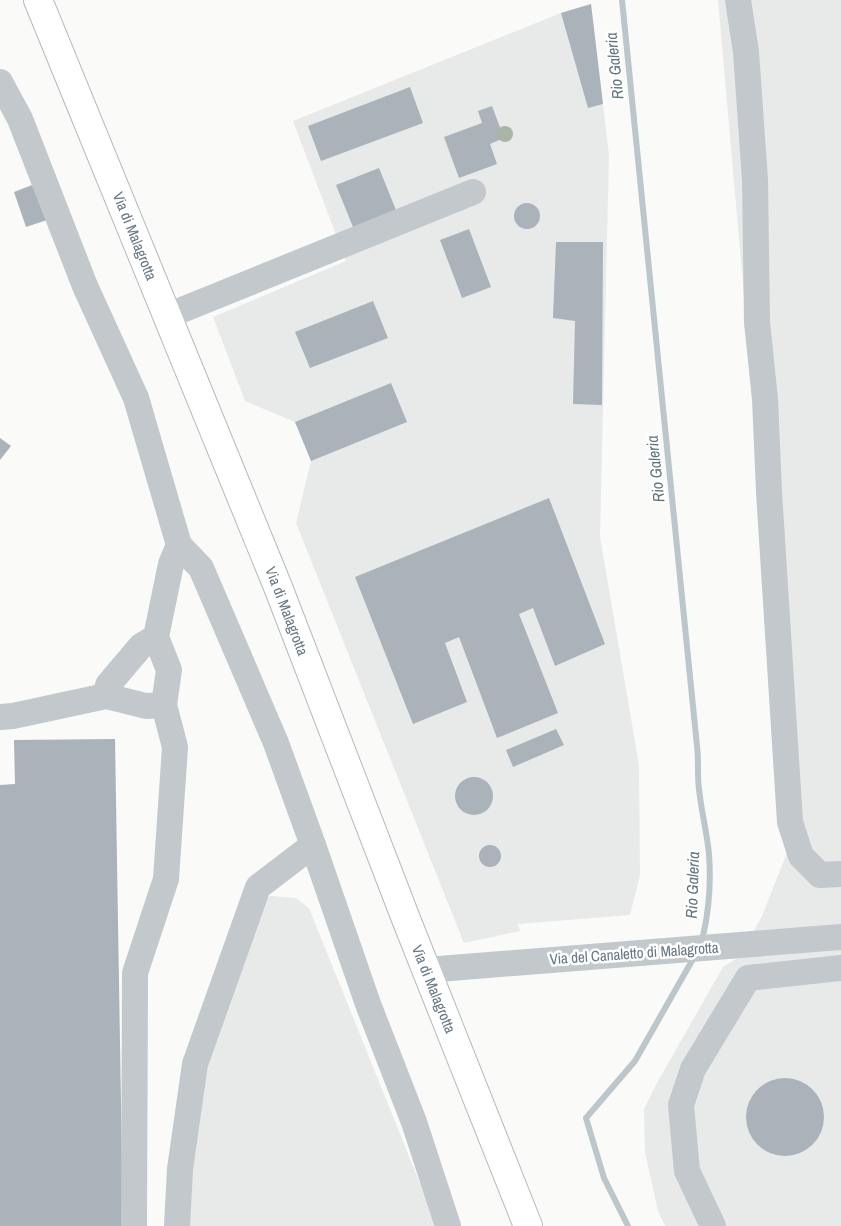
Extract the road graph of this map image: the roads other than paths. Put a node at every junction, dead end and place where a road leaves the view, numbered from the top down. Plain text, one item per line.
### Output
1 (38, 0) edge
2 (738, 0) edge
3 (0, 82) edge
4 (473, 192) dead end
5 (167, 316) junction
6 (179, 546) junction
7 (156, 637) junction
8 (106, 696) junction
9 (164, 705) junction
10 (0, 717) edge
11 (314, 845) junction
12 (841, 874) edge
13 (841, 937) edge
14 (841, 968) edge
15 (426, 970) junction
16 (134, 1226) edge
17 (177, 1226) edge
18 (448, 1226) edge
19 (528, 1226) edge
20 (714, 1226) edge

1 - 5 main road, Via di Malagrotta
2 - 12 street
3 - 6 street
4 - 5 street
5 - 15 main road, Via di Malagrotta
6 - 7 street
6 - 11 street
7 - 8 street
7 - 9 street
8 - 9 street
8 - 10 street
9 - 16 street
11 - 17 street
11 - 18 street
13 - 15 street, Via del Canaletto di Malagrotta
14 - 20 street
15 - 19 main road, Via di Malagrotta

